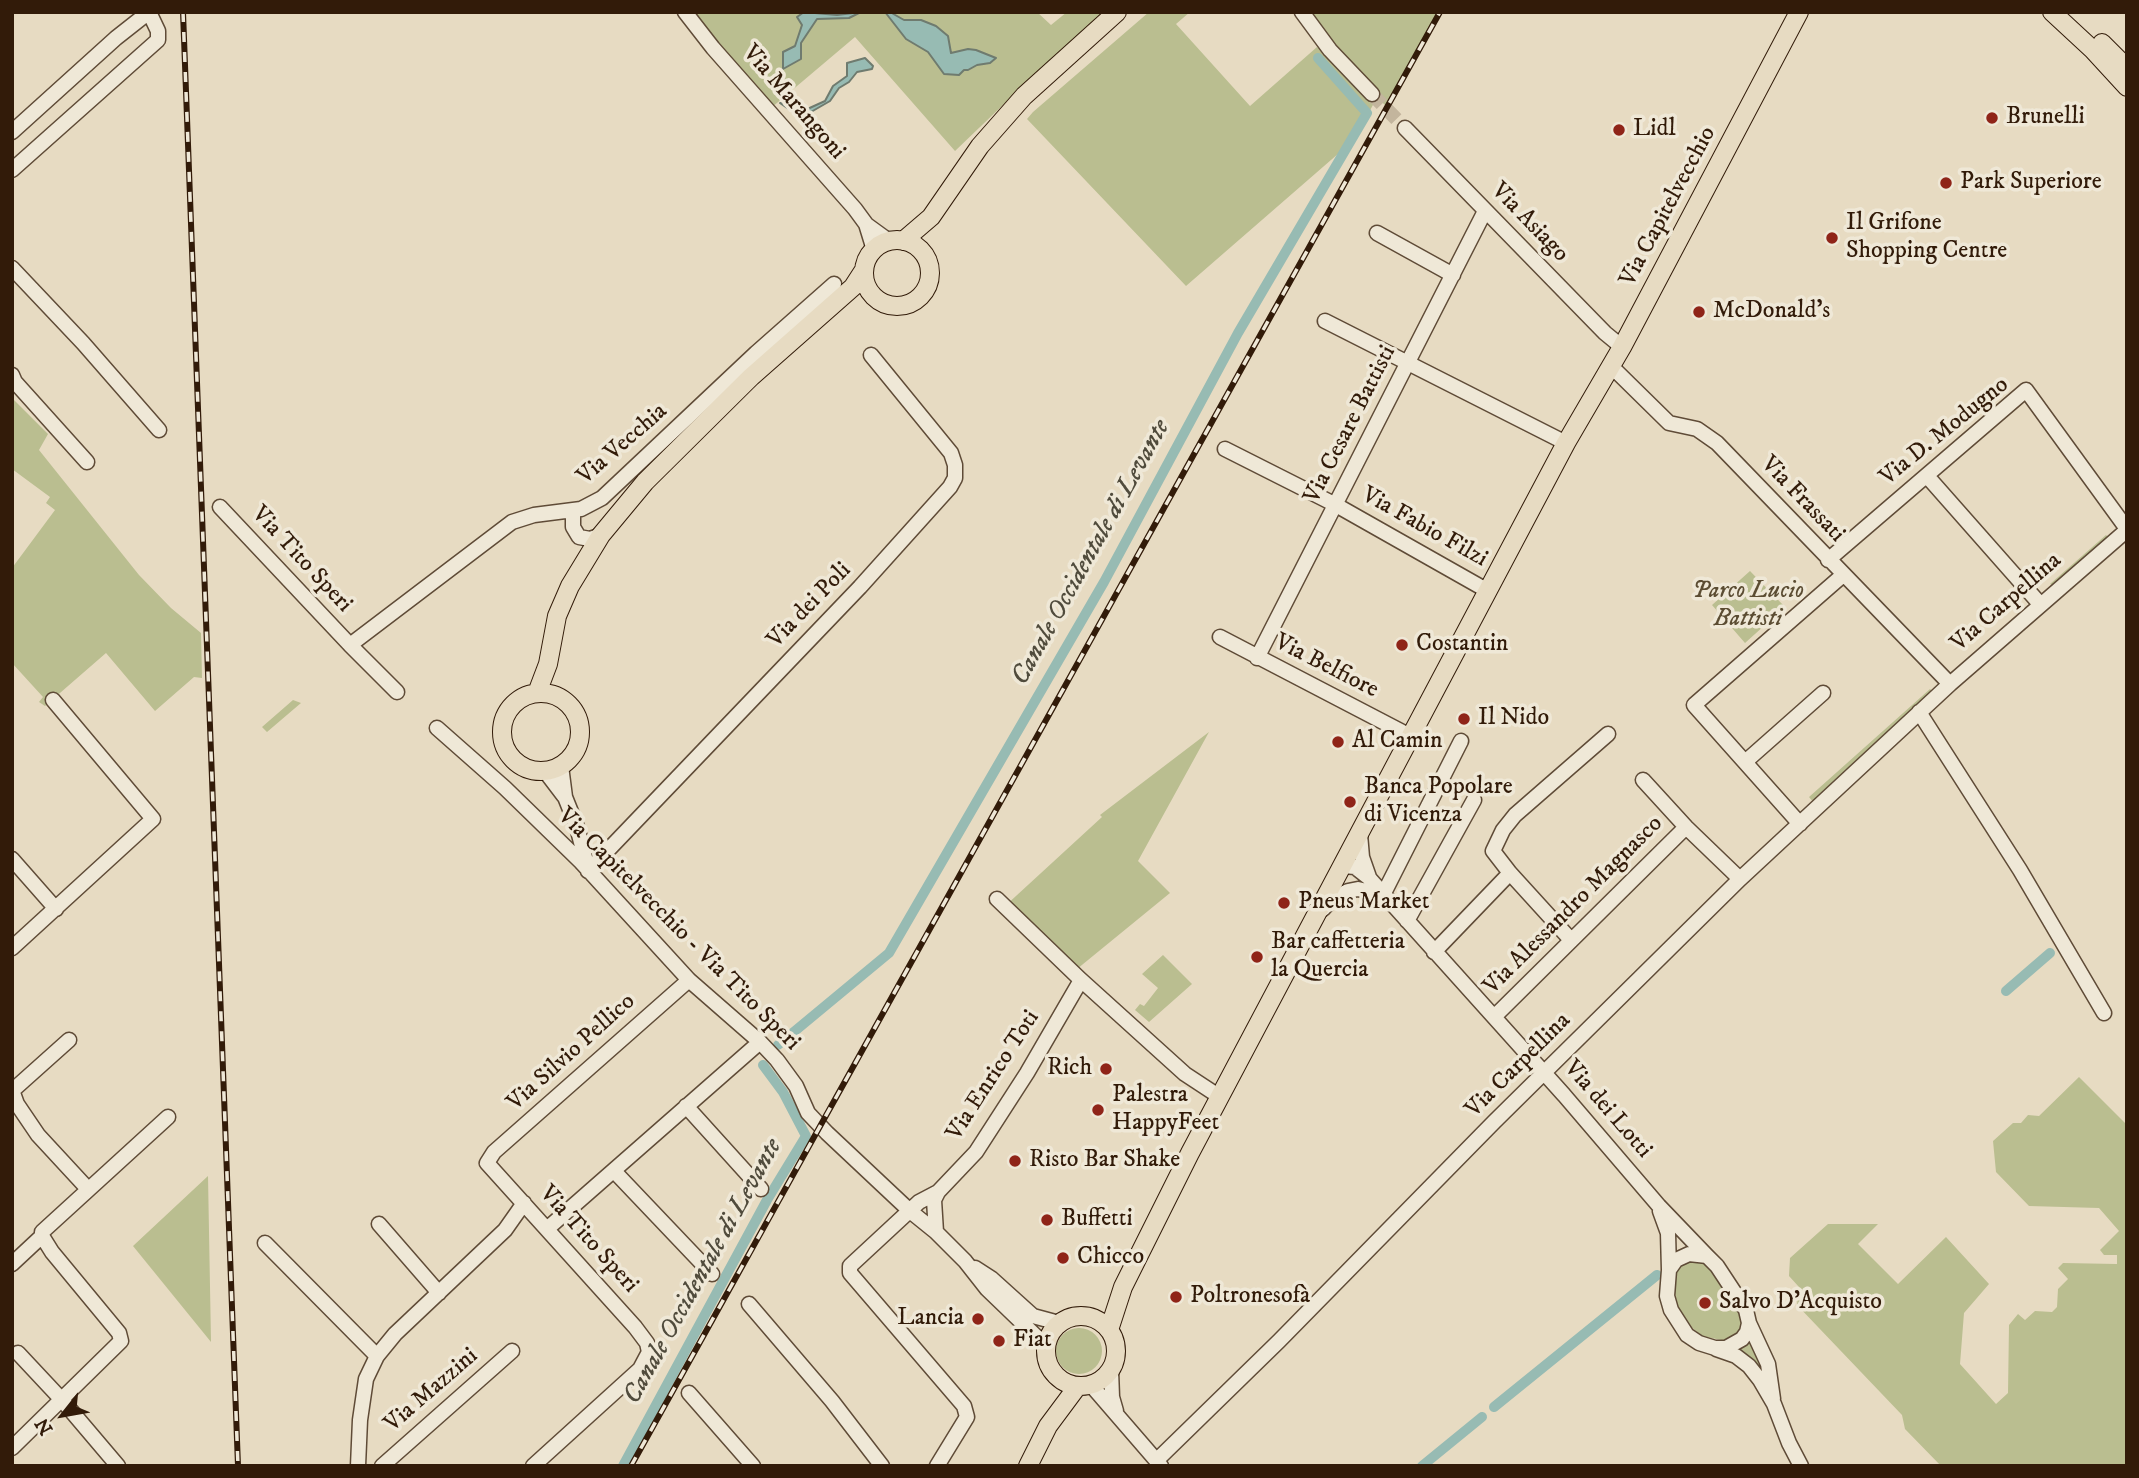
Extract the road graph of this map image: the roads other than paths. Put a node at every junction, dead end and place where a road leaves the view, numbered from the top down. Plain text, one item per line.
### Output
1 (149, 12) edge
2 (685, 12) edge
3 (1117, 12) edge
4 (1302, 12) edge
5 (1790, 12) edge
6 (1799, 12) edge
7 (2052, 12) edge
8 (2070, 12) edge
9 (2127, 68) edge
10 (2127, 87) edge
11 (1371, 94) tunnel mouth
12 (1405, 128) tunnel mouth
13 (12, 132) edge
14 (12, 170) edge
15 (1485, 211) junction
16 (931, 217) junction
17 (1377, 233) dead end
18 (889, 244) junction
19 (925, 256) junction
20 (12, 268) edge
21 (864, 270) junction
22 (1453, 275) junction
23 (840, 289) junction
24 (876, 299) junction
25 (1325, 321) dead end
26 (1618, 345) junction
27 (871, 355) dead end
28 (1408, 363) junction
29 (1611, 366) junction
30 (13, 381) edge
31 (1578, 421) junction
32 (159, 430) dead end
33 (1566, 443) junction
34 (1225, 449) dead end
35 (87, 462) dead end
36 (1927, 476) junction
37 (1336, 505) junction
38 (220, 507) dead end
39 (573, 510) junction
40 (2127, 530) edge
41 (601, 535) junction
42 (579, 537) junction
43 (1828, 560) junction
44 (583, 564) junction
45 (1843, 575) junction
46 (1488, 591) junction
47 (2040, 604) junction
48 (1220, 637) dead end
49 (350, 645) junction
50 (1257, 658) junction
51 (1950, 684) junction
52 (397, 692) dead end
53 (1823, 693) dead end
54 (546, 694) junction
55 (53, 700) dead end
56 (1919, 712) junction
57 (437, 728) dead end
58 (1608, 734) dead end
59 (1412, 737) junction
60 (1461, 741) dead end
61 (1745, 762) junction
62 (553, 769) junction
63 (1643, 780) dead end
64 (1474, 800) dead end
65 (1800, 824) junction
66 (1686, 827) junction
67 (1360, 834) junction
68 (12, 859) edge
69 (1343, 866) junction
70 (588, 870) junction
71 (1510, 873) junction
72 (1740, 879) junction
73 (1374, 888) junction
74 (997, 899) dead end
75 (55, 909) junction
76 (1317, 915) junction
77 (1407, 921) junction
78 (1572, 940) junction
79 (12, 948) edge
80 (1434, 952) junction
81 (689, 980) junction
82 (1081, 980) junction
83 (2104, 1013) dead end
84 (1494, 1017) junction
85 (69, 1040) dead end
86 (760, 1042) junction
87 (1544, 1072) junction
88 (12, 1090) edge
89 (1220, 1097) junction
90 (686, 1106) junction
91 (168, 1117) dead end
92 (487, 1163) joint
93 (614, 1171) junction
94 (88, 1188) junction
95 (761, 1189) dead end
96 (938, 1192) junction
97 (524, 1203) junction
98 (1659, 1206) junction
99 (910, 1211) junction
100 (379, 1224) dead end
101 (548, 1228) junction
102 (936, 1232) junction
103 (42, 1236) junction
104 (265, 1243) dead end
105 (1707, 1256) junction
106 (965, 1261) junction
107 (12, 1264) edge
108 (1669, 1270) junction
109 (712, 1274) dead end
110 (1123, 1287) junction
111 (439, 1293) junction
112 (749, 1304) dead end
113 (1091, 1318) junction
114 (1059, 1323) junction
115 (1749, 1323) junction
116 (1109, 1330) junction
117 (1715, 1348) junction
118 (1046, 1350) junction
119 (512, 1351) dead end
120 (18, 1353) dead end
121 (377, 1356) junction
122 (1111, 1370) junction
123 (1057, 1378) junction
124 (1084, 1386) junction
125 (689, 1393) dead end
126 (62, 1400) junction
127 (1774, 1404) junction
128 (1118, 1416) junction
129 (1048, 1426) junction
130 (12, 1448) edge
131 (1159, 1463) edge
132 (118, 1466) edge
133 (358, 1466) edge
134 (382, 1466) edge
135 (533, 1466) edge
136 (753, 1466) edge
137 (882, 1466) edge
138 (937, 1466) edge
139 (1028, 1466) edge
140 (1801, 1466) edge

1 - 13 street
1 - 14 street
2 - 18 street, Via Marangoni
3 - 16 main road
4 - 11 street
5 - 26 main road
6 - 26 main road, Via Capitelvecchio
7 - 10 main road
8 - 9 main road
12 - 15 street, Via Asiago
15 - 22 street, Via Cesare Battisti
15 - 26 street, Via Asiago
16 - 18 main road
16 - 19 main road
17 - 22 street
18 - 19 main road
18 - 21 main road
19 - 24 main road
20 - 32 street
21 - 23 main road
21 - 24 main road
22 - 28 street, Via Cesare Battisti
23 - 24 main road
23 - 39 street, Via Vecchia
23 - 41 main road
25 - 28 street
26 - 29 main road, Via Capitelvecchio
26 - 31 main road
27 - 70 street, Via dei Poli
28 - 33 street
28 - 37 street, Via Cesare Battisti
29 - 31 main road, Via Capitelvecchio
29 - 43 street, Via Frassati
30 - 35 street
31 - 33 main road
33 - 46 main road
34 - 37 street, Via Fabio Filzi
36 - 40 street, Via D. Modugno
36 - 43 street, Via D. Modugno
36 - 47 street
37 - 46 street, Via Fabio Filzi
37 - 50 street, Via Cesare Battisti
38 - 49 street, Via Tito Speri
39 - 42 street
39 - 49 street, Via Vecchia
40 - 47 street, Via Carpellina
41 - 42 street
41 - 44 main road
42 - 44 street
43 - 45 street, Via Frassati
44 - 54 main road
45 - 51 street, Via Frassati
45 - 61 street
46 - 59 main road
47 - 51 street, Via Carpellina
48 - 50 street, Via Belfiore
49 - 52 street
50 - 59 street, Via Belfiore
51 - 56 street, Via Carpellina
53 - 61 street
54 - 62 main road
54 - 62 main road
55 - 75 street
56 - 65 street, Via Carpellina
56 - 83 street
57 - 70 street, Via Capitelvecchio - Via Tito Speri
58 - 71 street
59 - 67 main road
60 - 73 street
61 - 65 street
62 - 70 street
63 - 66 street, Via Alessandro Magnasco
64 - 77 street
65 - 72 street, Via Carpellina
66 - 72 street, Via Alessandro Magnasco
66 - 78 street, Via Alessandro Magnasco
67 - 69 main road
67 - 73 street, Via dei Lotti
68 - 75 street
69 - 73 street, Via dei Lotti
69 - 76 main road
70 - 81 street, Via Capitelvecchio - Via Tito Speri
71 - 78 street
71 - 80 street
72 - 87 street, Via Carpellina
73 - 76 street
73 - 77 street, Via dei Lotti
74 - 82 street
75 - 79 street
76 - 89 main road
77 - 80 street, Via dei Lotti
78 - 84 street, Via Alessandro Magnasco
80 - 84 street, Via dei Lotti
81 - 86 street, Via Capitelvecchio - Via Tito Speri
81 - 92 street, Via Silvio Pellico
82 - 89 street
82 - 96 street, Via Enrico Toti
84 - 87 street, Via dei Lotti
85 - 88 street
86 - 90 street
86 - 99 street, Via Capitelvecchio - Via Tito Speri
87 - 98 street, Via dei Lotti
87 - 131 street, Via Carpellina
88 - 94 street
89 - 110 main road
90 - 93 street
90 - 95 street
91 - 94 street
92 - 97 street, Via Tito Speri
93 - 101 street
93 - 109 street
94 - 103 street
96 - 99 street, Via Enrico Toti
96 - 102 street
97 - 101 street, Via Tito Speri
97 - 111 street
98 - 105 street, Via dei Lotti
98 - 108 street, Via dei Lotti
99 - 102 street, Via Capitelvecchio - Via Tito Speri
99 - 138 street, Via Enrico Toti
100 - 111 street
101 - 135 street, Via Tito Speri
102 - 106 street, Via Capitelvecchio - Via Tito Speri
103 - 107 street
103 - 126 street
104 - 121 street
105 - 108 street
105 - 115 street, Via dei Lotti
106 - 114 street
106 - 118 street
108 - 117 street, Via dei Lotti
110 - 113 main road
110 - 116 main road
111 - 121 street
112 - 137 street
113 - 114 main road
113 - 116 main road
114 - 118 main road
115 - 117 street
115 - 127 street, Via dei Lotti
116 - 122 main road
117 - 127 street, Via dei Lotti
118 - 123 main road
119 - 134 street, Via Mazzini
120 - 126 street
121 - 133 street
122 - 124 main road
122 - 128 street
123 - 124 main road
123 - 129 main road
124 - 128 street
124 - 129 main road
125 - 136 street
126 - 130 street
126 - 132 street
127 - 140 street, Via dei Lotti
128 - 131 street
129 - 139 main road

